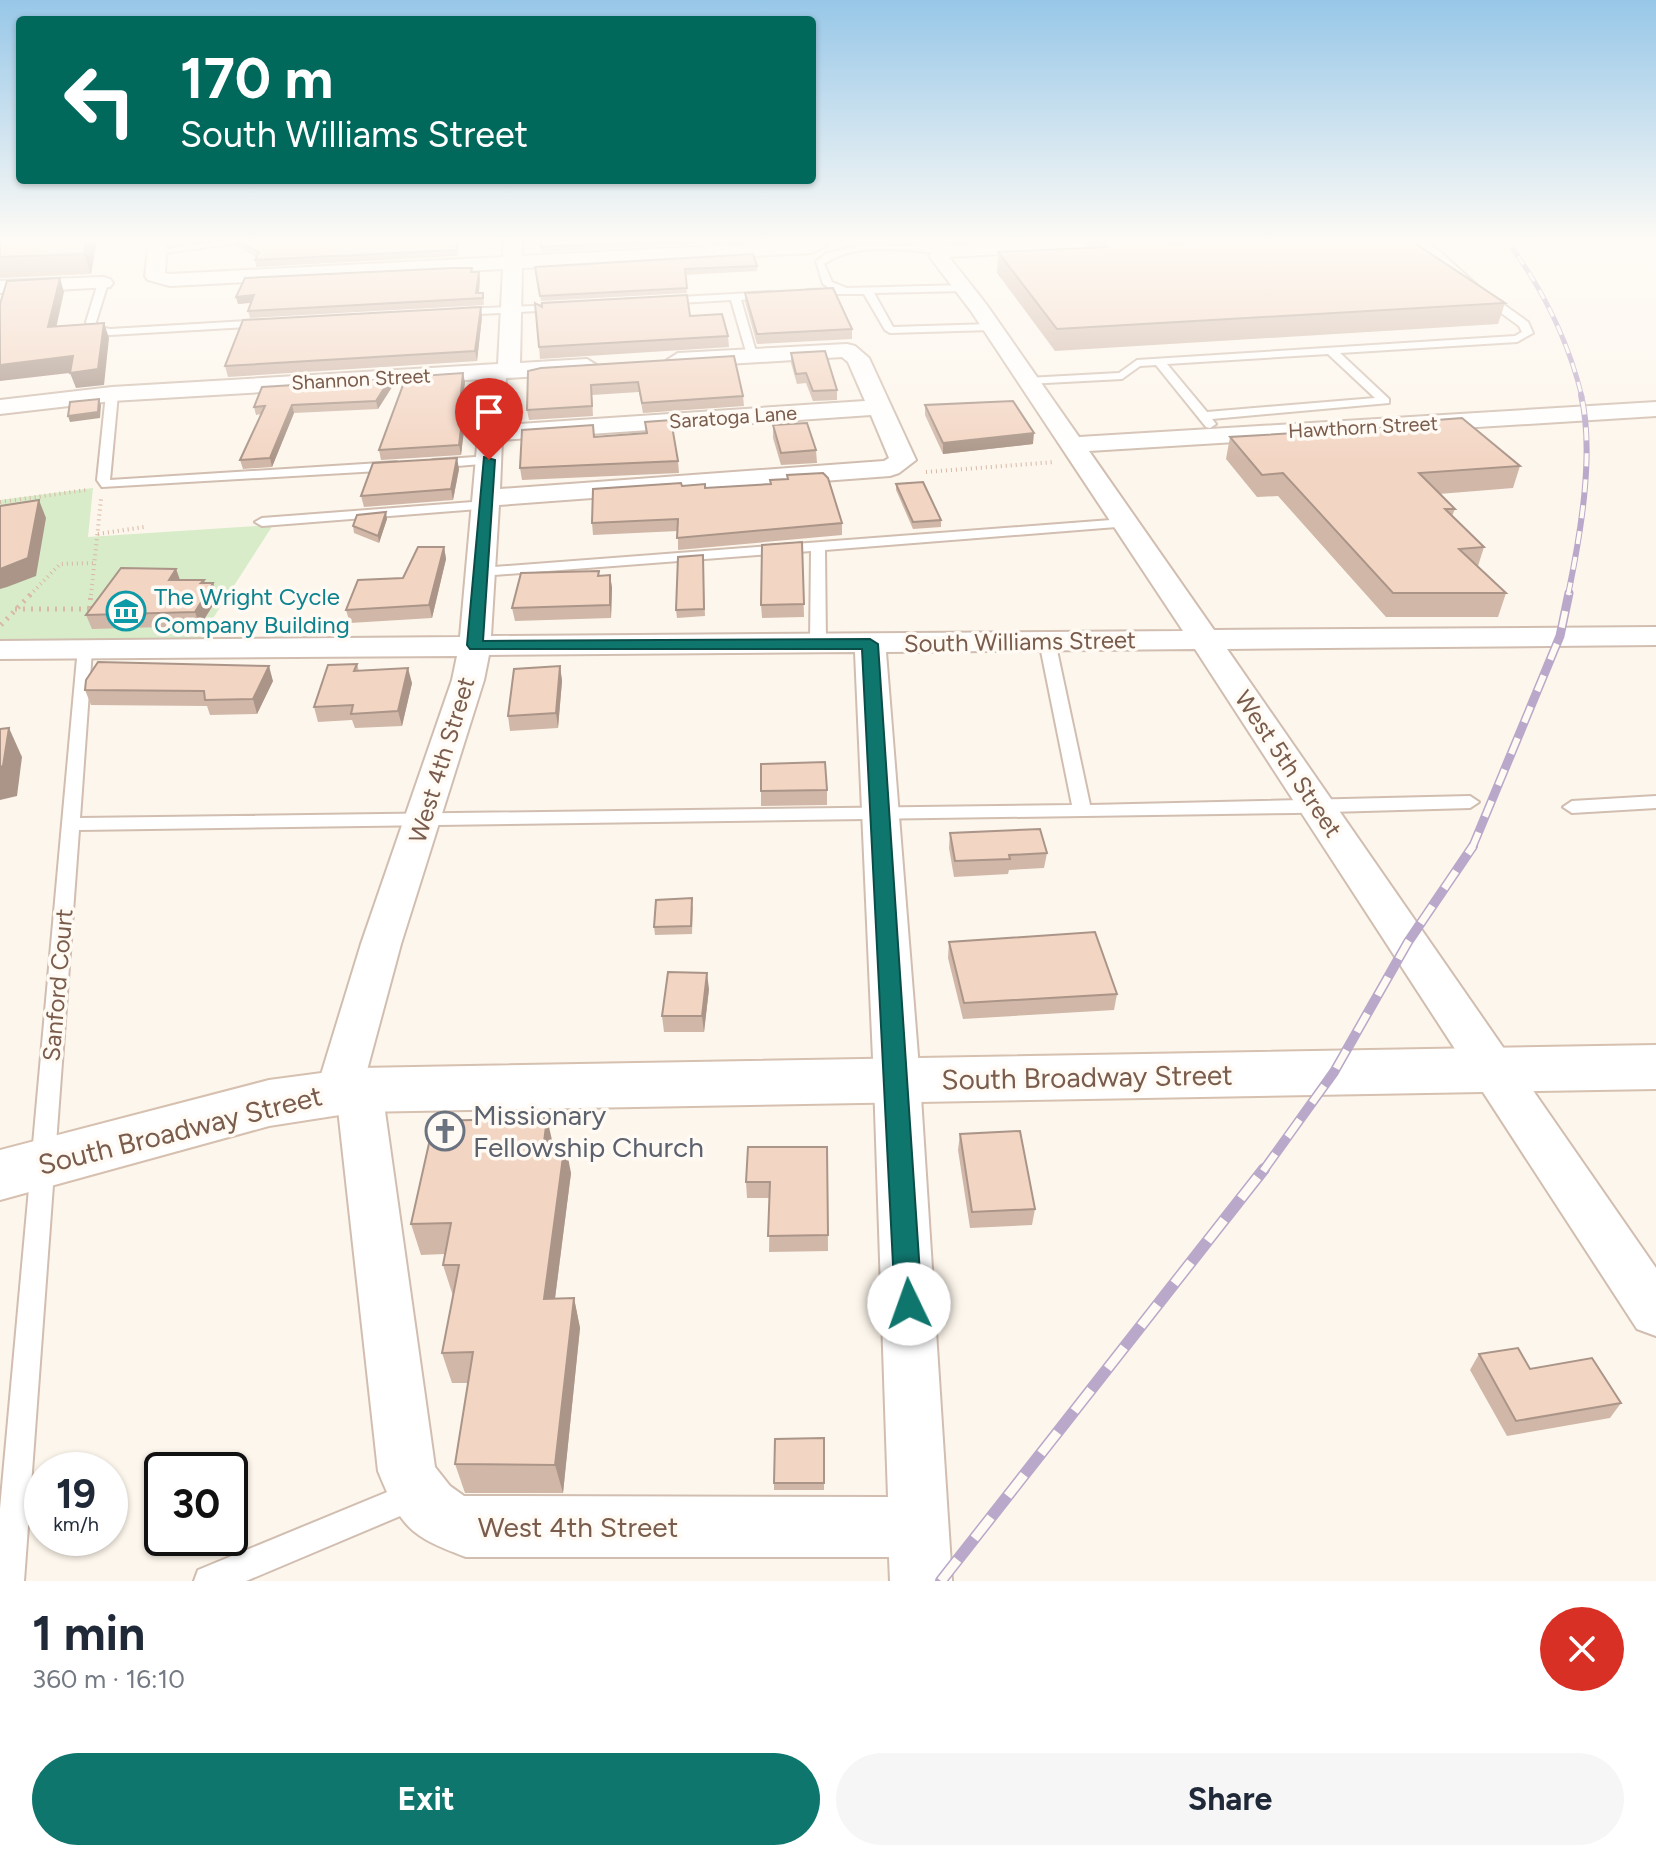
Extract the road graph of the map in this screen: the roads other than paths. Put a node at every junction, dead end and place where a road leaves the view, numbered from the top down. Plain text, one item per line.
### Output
1 (94, 314) edge
2 (509, 314) edge
3 (740, 314) edge
4 (881, 314) edge
5 (982, 314) edge
6 (1510, 314) edge
7 (279, 323) edge
8 (991, 327) junction
9 (1331, 351) junction
10 (752, 355) junction
11 (661, 361) edge
12 (1159, 362) junction
13 (615, 364) edge
14 (502, 371) junction
15 (1027, 381) junction
16 (112, 394) junction
17 (0, 407) edge
18 (880, 407) junction
19 (1656, 409) edge
20 (1203, 416) junction
21 (1220, 436) junction
22 (1071, 445) junction
23 (489, 446) junction
24 (486, 502) junction
25 (262, 522) dead end
26 (1124, 523) junction
27 (818, 547) junction
28 (481, 572) junction
29 (1656, 636) edge
30 (1204, 639) junction
31 (1047, 641) junction
32 (818, 644) junction
33 (870, 644) junction
34 (475, 645) junction
35 (0, 650) edge
36 (84, 650) junction
37 (1470, 802) dead end
38 (1656, 802) edge
39 (1317, 807) junction
40 (1572, 807) dead end
41 (1082, 811) junction
42 (879, 814) junction
43 (426, 816) junction
44 (72, 824) junction
45 (1656, 1067) edge
46 (1493, 1068) junction
47 (897, 1081) junction
48 (349, 1090) junction
49 (21, 1170) edge
50 (1656, 1312) edge
51 (417, 1494) junction
52 (920, 1527) junction
53 (9, 1581) edge
54 (209, 1581) edge
55 (921, 1581) edge

1 - 7 lane
2 - 14 street, West 4th Street
3 - 10 lane
4 - 8 lane
5 - 8 street, West 5th Street
6 - 9 lane
8 - 15 street, West 5th Street
9 - 12 lane
9 - 20 lane
10 - 11 street
10 - 18 street
12 - 15 lane
12 - 20 lane
13 - 14 street, Shannon Street
14 - 16 street, Shannon Street
14 - 23 street, West 4th Street
15 - 22 street, West 5th Street
16 - 17 street, Shannon Street
16 - 23 lane
18 - 23 street, Saratoga Lane
18 - 24 street
19 - 21 street, Hawthorn Street
20 - 21 lane
21 - 22 street, Hawthorn Street
22 - 26 street, West 5th Street
23 - 24 street, West 4th Street
24 - 25 lane
24 - 28 street, West 4th Street
26 - 27 lane
26 - 30 street, West 5th Street
27 - 28 lane
27 - 32 lane
28 - 34 street, West 4th Street
29 - 30 street, South Williams Street
30 - 31 street, South Williams Street
30 - 39 street, West 5th Street
31 - 33 street, South Williams Street
31 - 41 lane
32 - 33 street, South Williams Street
32 - 34 street, South Williams Street
33 - 42 street
34 - 36 street, South Williams Street
34 - 43 street, West 4th Street
35 - 36 street, South Williams Street
36 - 44 lane, Sanford Court
37 - 39 lane
38 - 40 lane
39 - 41 lane
39 - 46 street, West 5th Street
41 - 42 lane
42 - 43 lane
42 - 47 street
43 - 44 lane
43 - 48 street, West 4th Street
44 - 49 lane, Sanford Court
45 - 46 street, South Broadway Street
46 - 47 street, South Broadway Street
46 - 50 street, West 5th Street
47 - 48 street, South Broadway Street
47 - 52 street
48 - 49 street, South Broadway Street
48 - 51 street, West 4th Street
49 - 53 lane, Sanford Court
51 - 52 street, West 4th Street
51 - 54 lane
52 - 55 street

